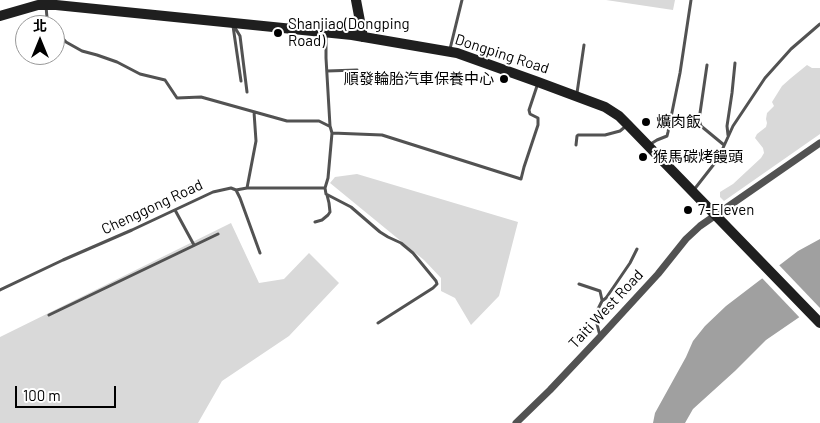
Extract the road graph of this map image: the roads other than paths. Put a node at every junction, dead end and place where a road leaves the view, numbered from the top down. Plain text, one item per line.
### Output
1 (356, 0) edge
2 (462, 0) edge
3 (691, 0) edge
4 (46, 5) junction
5 (48, 15) edge
6 (0, 16) edge
7 (232, 23) junction
8 (820, 24) edge
9 (326, 32) junction
10 (363, 37) junction
11 (65, 41) edge
12 (584, 45) dead end
13 (450, 52) junction
14 (735, 63) dead end
15 (707, 65) dead end
16 (327, 70) junction
17 (357, 70) dead end
18 (241, 81) dead end
19 (538, 82) junction
20 (247, 92) dead end
21 (576, 96) junction
22 (254, 112) junction
23 (628, 125) junction
24 (330, 126) junction
25 (332, 133) junction
26 (728, 136) junction
27 (820, 143) edge
28 (576, 145) dead end
29 (724, 145) junction
30 (649, 146) junction
31 (246, 188) junction
32 (325, 188) junction
33 (236, 190) junction
34 (692, 191) junction
35 (326, 194) junction
36 (175, 210) junction
37 (716, 215) junction
38 (315, 222) dead end
39 (218, 234) dead end
40 (194, 245) junction
41 (638, 249) dead end
42 (260, 253) dead end
43 (579, 284) dead end
44 (0, 290) edge
45 (602, 300) junction
46 (49, 315) dead end
47 (378, 322) dead end
48 (820, 323) edge
49 (600, 337) junction
50 (516, 423) edge

1 - 10 main road
2 - 13 lane
3 - 30 lane
4 - 5 lane
4 - 6 main road, Dongping Road
4 - 7 main road, Dongping Road
7 - 9 main road, Dongping Road
7 - 18 lane
7 - 20 lane
8 - 26 lane
9 - 10 main road, Dongping Road
9 - 16 lane
10 - 13 main road, Dongping Road
11 - 22 lane
12 - 21 lane
13 - 19 main road, Dongping Road
14 - 26 lane
15 - 29 lane
16 - 17 lane
16 - 24 lane
19 - 21 main road, Dongping Road
19 - 25 lane
21 - 23 main road, Dongping Road
22 - 24 lane
22 - 31 lane
23 - 28 lane
23 - 30 main road, Dongping Road
24 - 25 lane
25 - 32 lane
26 - 29 lane
27 - 37 street, Taiti West Road
29 - 34 lane
30 - 34 main road, Dongping Road
31 - 32 lane, Chenggong Road
31 - 33 lane, Chenggong Road
32 - 35 lane
33 - 36 lane, Chenggong Road
33 - 42 lane
34 - 37 main road, Dongping Road
35 - 38 lane
35 - 47 lane
36 - 40 lane
36 - 44 lane, Chenggong Road
37 - 48 main road, Dongping Road
37 - 49 street, Taiti West Road
39 - 40 lane
40 - 46 lane
41 - 45 lane
43 - 45 lane
45 - 49 lane
49 - 50 street, Taiti West Road

